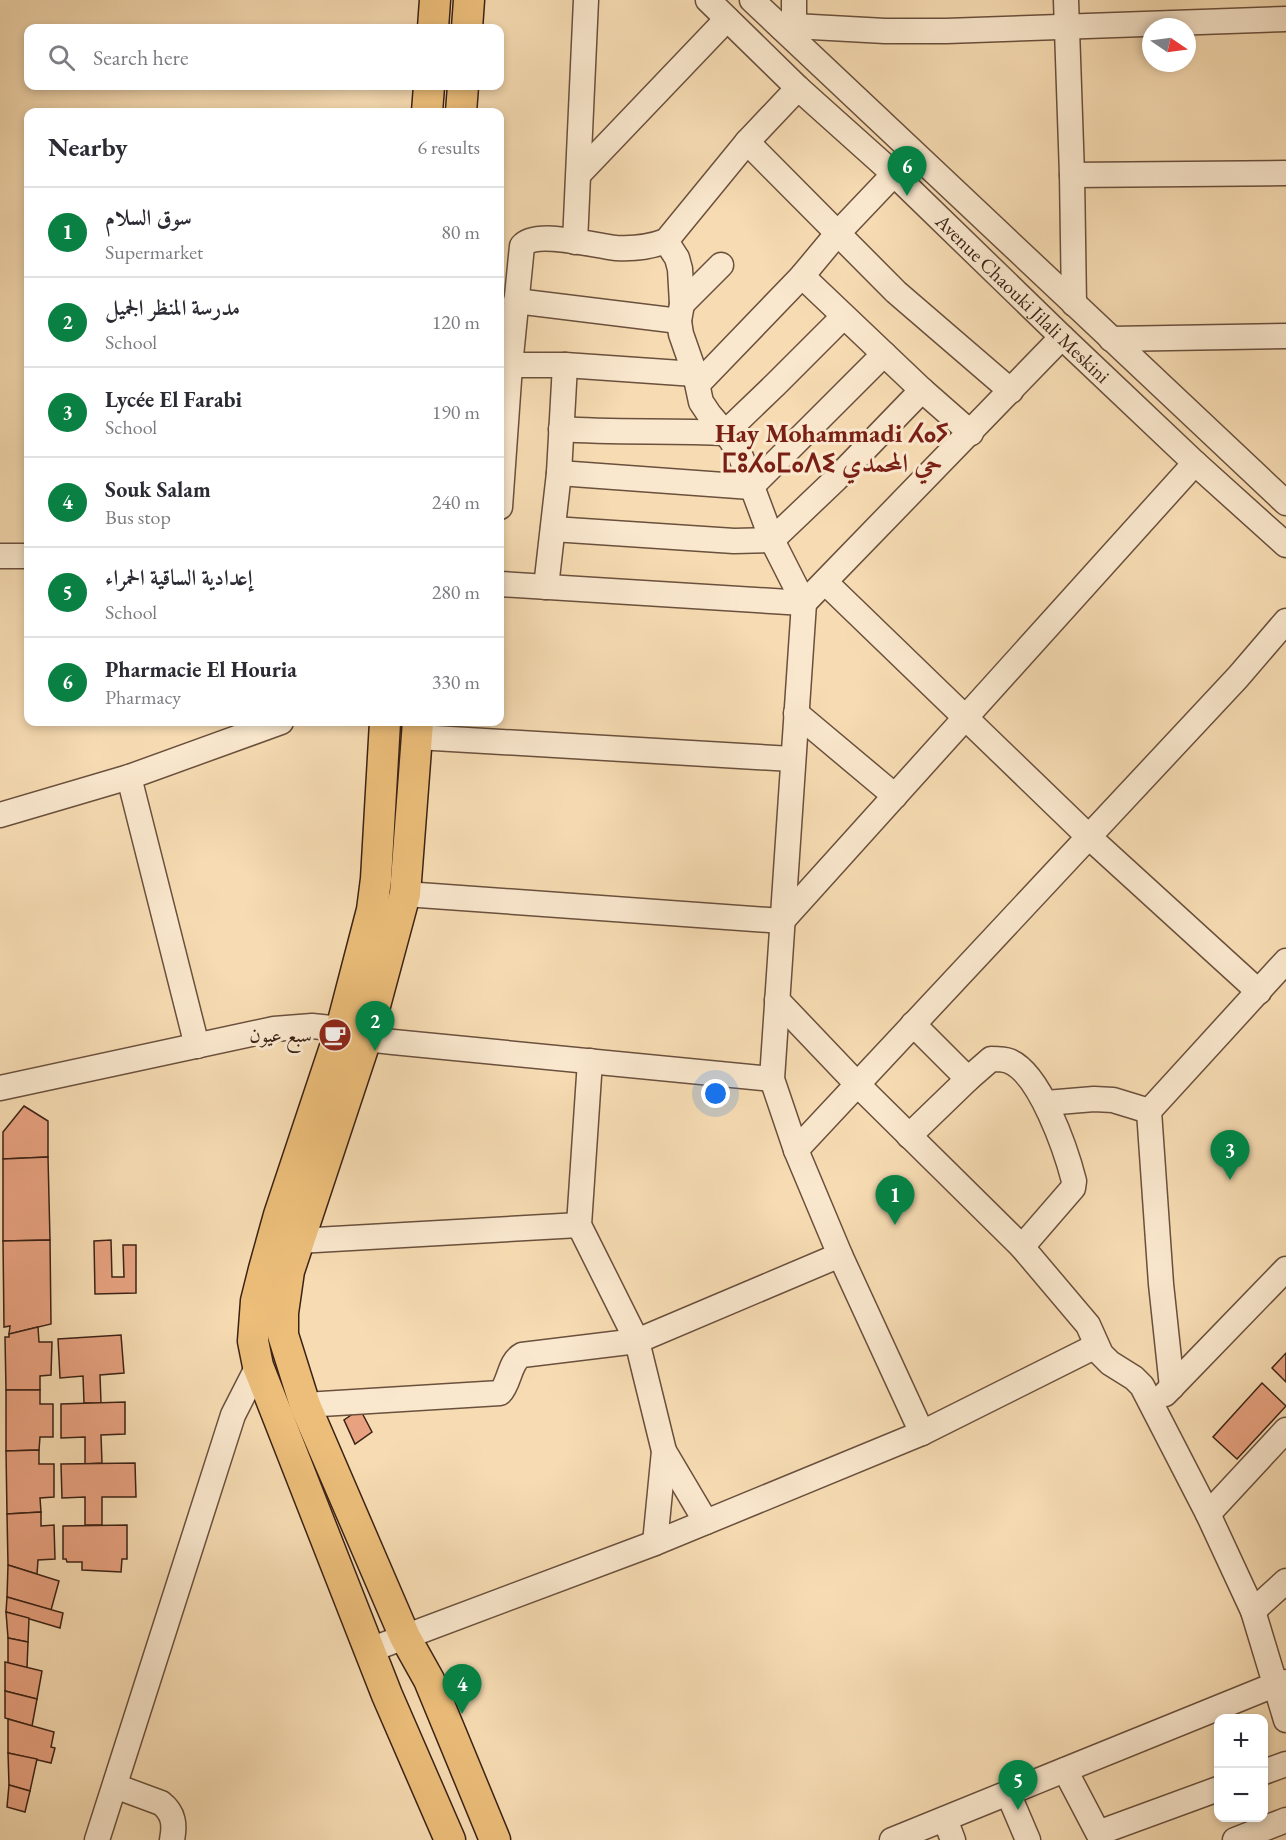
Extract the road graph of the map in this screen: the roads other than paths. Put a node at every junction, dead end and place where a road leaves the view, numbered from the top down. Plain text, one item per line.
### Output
1 (435, 0) edge
2 (469, 0) edge
3 (586, 0) edge
4 (708, 0) edge
5 (753, 0) edge
6 (794, 0) edge
7 (1066, 0) edge
8 (727, 18) junction
9 (1286, 19) edge
10 (433, 24) edge
11 (467, 24) edge
12 (1067, 26) junction
13 (788, 27) junction
14 (798, 88) junction
15 (429, 90) edge
16 (463, 90) edge
17 (427, 108) edge
18 (461, 108) edge
19 (747, 142) junction
20 (1286, 173) edge
21 (579, 174) junction
22 (894, 174) junction
23 (1072, 175) junction
24 (837, 234) junction
25 (575, 242) junction
26 (666, 242) junction
27 (721, 265) dead end
28 (802, 276) junction
29 (516, 302) junction
30 (1074, 304) junction
31 (680, 313) junction
32 (843, 317) junction
33 (1286, 336) edge
34 (1062, 338) junction
35 (1112, 339) junction
36 (884, 354) junction
37 (505, 365) edge
38 (566, 366) junction
39 (696, 379) junction
40 (922, 390) junction
41 (1011, 392) junction
42 (504, 393) edge
43 (561, 429) junction
44 (724, 433) junction
45 (971, 433) junction
46 (1195, 463) junction
47 (559, 473) junction
48 (1276, 486) edge
49 (751, 487) junction
50 (1286, 503) edge
51 (553, 529) junction
52 (772, 540) junction
53 (1286, 545) edge
54 (0, 556) edge
55 (24, 556) edge
56 (825, 582) junction
57 (504, 584) edge
58 (546, 587) junction
59 (804, 603) junction
60 (1286, 621) edge
61 (796, 713) junction
62 (965, 718) junction
63 (270, 726) edge
64 (385, 726) edge
65 (417, 729) edge
66 (792, 759) junction
67 (129, 777) junction
68 (895, 796) junction
69 (0, 815) edge
70 (1089, 837) junction
71 (405, 894) junction
72 (782, 921) junction
73 (1286, 961) edge
74 (1259, 992) junction
75 (777, 1000) junction
76 (913, 1024) junction
77 (353, 1034) junction
78 (197, 1046) junction
79 (590, 1061) junction
80 (772, 1079) junction
81 (968, 1079) junction
82 (857, 1084) junction
83 (0, 1088) edge
84 (1046, 1103) junction
85 (1149, 1111) junction
86 (909, 1136) junction
87 (796, 1150) junction
88 (579, 1225) junction
89 (298, 1241) junction
90 (1022, 1247) junction
91 (840, 1255) junction
92 (1286, 1269) edge
93 (637, 1341) junction
94 (1096, 1346) junction
95 (258, 1366) junction
96 (1172, 1387) junction
97 (305, 1405) junction
98 (1152, 1406) junction
99 (1286, 1430) edge
100 (922, 1433) junction
101 (1286, 1450) edge
102 (664, 1451) junction
103 (1210, 1521) junction
104 (706, 1522) junction
105 (655, 1543) junction
106 (1286, 1581) edge
107 (1253, 1611) junction
108 (405, 1637) junction
109 (370, 1650) junction
110 (1280, 1683) edge
111 (1286, 1720) edge
112 (1286, 1764) edge
113 (1065, 1770) junction
114 (1268, 1770) edge
115 (115, 1786) junction
116 (1214, 1790) edge
117 (1008, 1794) junction
118 (1286, 1820) edge
119 (949, 1829) edge
120 (1099, 1836) edge
121 (98, 1840) edge
122 (172, 1840) edge
123 (450, 1840) edge
124 (495, 1840) edge
125 (892, 1840) edge
126 (1028, 1840) edge
127 (1235, 1840) edge

1 - 10 main road
2 - 11 main road
3 - 21 street
4 - 8 street, Avenue Chaouki Jilali Meskini
5 - 13 street, Avenue Chaouki Jilali Meskini
6 - 13 street
7 - 12 street
8 - 14 street, Avenue Chaouki Jilali Meskini
8 - 21 street
9 - 12 street
12 - 13 street
12 - 23 street
13 - 30 street, Avenue Chaouki Jilali Meskini
14 - 19 street
14 - 22 street, Avenue Chaouki Jilali Meskini
15 - 17 main road
16 - 18 main road
19 - 24 street
19 - 26 street
20 - 23 street
21 - 25 street
22 - 24 street
22 - 34 street, Avenue Chaouki Jilali Meskini
23 - 30 street
24 - 28 street
24 - 41 street
25 - 26 street
25 - 29 street
26 - 31 street
27 - 31 street
28 - 32 street
28 - 39 street
29 - 31 street
29 - 37 street
30 - 35 street, Avenue Chaouki Jilali Meskini
31 - 39 street
32 - 36 street
32 - 44 street
33 - 35 street
34 - 41 street
34 - 46 street, Avenue Chaouki Jilali Meskini
35 - 48 street, Avenue Chaouki Jilali Meskini
36 - 40 street
36 - 49 street
37 - 38 street
37 - 42 street
38 - 39 street
38 - 43 street
39 - 44 street
40 - 45 street
40 - 52 street
41 - 45 street
43 - 44 street
43 - 47 street
44 - 49 street
45 - 56 street
46 - 53 street, Avenue Chaouki Jilali Meskini
46 - 62 street
47 - 49 street
47 - 51 street
48 - 50 street, Avenue Chaouki Jilali Meskini
49 - 52 street
51 - 52 street
51 - 58 street
52 - 59 street
54 - 55 street
56 - 59 street
56 - 62 street
57 - 58 street
58 - 59 street
59 - 61 street
60 - 70 street
61 - 66 street
61 - 68 street
62 - 68 street
62 - 70 street
63 - 67 street
64 - 77 main road
65 - 66 street
65 - 71 main road
66 - 72 street
67 - 69 street
67 - 78 street
68 - 72 street
70 - 74 street
70 - 76 street
71 - 72 street
71 - 77 main road
72 - 75 street
73 - 74 street
74 - 85 street
75 - 80 street
75 - 82 street
76 - 81 street
76 - 82 street
77 - 78 street
77 - 79 street
77 - 89 main road
77 - 95 main road
78 - 83 street
79 - 80 street
79 - 88 street
80 - 87 street
81 - 84 street
81 - 86 street
82 - 86 street
82 - 87 street
84 - 85 street
84 - 90 street
85 - 96 street
86 - 90 street
87 - 91 street
88 - 89 street
88 - 93 street
89 - 97 main road
90 - 94 street
91 - 93 street
91 - 100 street
92 - 96 street
93 - 97 street
93 - 102 street
94 - 98 street
94 - 100 street
95 - 109 main road
95 - 115 street
96 - 98 street
97 - 108 main road
98 - 103 street
99 - 103 street
100 - 104 street
101 - 103 street
102 - 104 street
102 - 105 street
103 - 107 street
104 - 105 street
105 - 108 street
106 - 107 street
107 - 110 street
108 - 109 street
108 - 124 main road
109 - 123 main road
110 - 111 street
110 - 113 street
112 - 114 street
113 - 117 street
113 - 120 street
115 - 121 street
115 - 122 street
116 - 120 street
117 - 119 street
117 - 126 street
118 - 127 street
119 - 125 street

